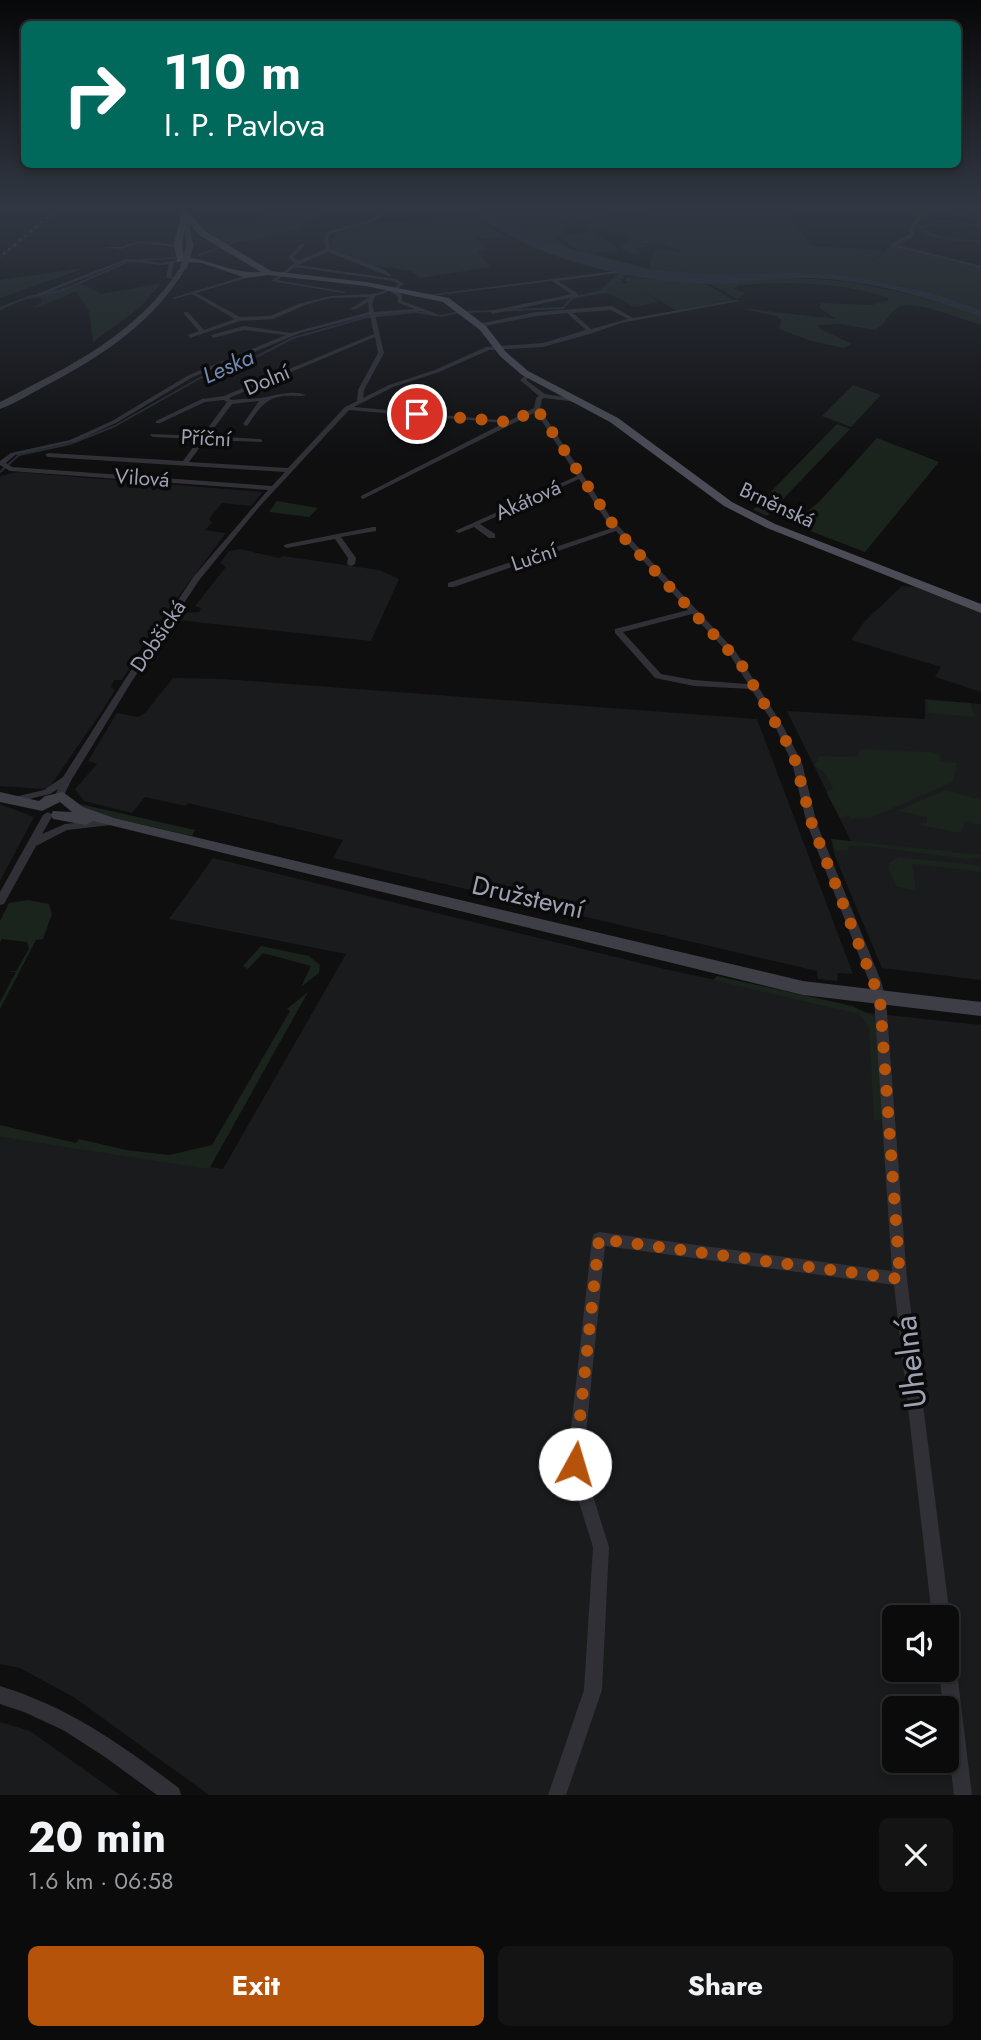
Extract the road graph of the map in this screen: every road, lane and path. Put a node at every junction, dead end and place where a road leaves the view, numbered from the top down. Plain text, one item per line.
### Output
1 (45, 292) edge
2 (167, 292) edge
3 (197, 292) edge
4 (338, 292) edge
5 (382, 292) edge
6 (397, 292) edge
7 (415, 292) edge
8 (455, 292) edge
9 (571, 292) edge
10 (193, 293) junction
11 (39, 294) dead end
12 (352, 294) junction
13 (430, 295) junction
14 (373, 296) junction
15 (174, 298) dead end
16 (737, 301) dead end
17 (543, 307) junction
18 (353, 309) dead end
19 (419, 310) junction
20 (492, 312) dead end
21 (569, 312) junction
22 (186, 313) dead end
23 (434, 314) dead end
24 (373, 315) junction
25 (516, 318) junction
26 (239, 319) junction
27 (331, 319) dead end
28 (633, 320) junction
29 (480, 325) junction
30 (203, 332) junction
31 (321, 332) dead end
32 (591, 332) junction
33 (292, 334) junction
34 (213, 335) dead end
35 (376, 335) junction
36 (190, 336) dead end
37 (287, 340) junction
38 (497, 346) junction
39 (259, 357) dead end
40 (528, 375) junction
41 (303, 395) dead end
42 (542, 396) junction
43 (227, 400) junction
44 (576, 400) junction
45 (360, 401) junction
46 (253, 402) junction
47 (0, 406) edge
48 (347, 408) junction
49 (537, 409) junction
50 (158, 422) dead end
51 (510, 422) junction
52 (246, 424) dead end
53 (153, 435) dead end
54 (203, 438) junction
55 (260, 441) dead end
56 (48, 455) dead end
57 (185, 463) junction
58 (290, 470) junction
59 (581, 476) junction
60 (274, 488) junction
61 (363, 497) dead end
62 (475, 524) junction
63 (373, 529) dead end
64 (616, 529) junction
65 (459, 531) dead end
66 (492, 536) dead end
67 (296, 537) dead end
68 (337, 537) junction
69 (287, 546) junction
70 (279, 554) dead end
71 (351, 564) dead end
72 (451, 584) dead end
73 (981, 609) edge
74 (691, 612) junction
75 (755, 687) junction
76 (67, 779) junction
77 (6, 799) edge
78 (64, 800) junction
79 (49, 812) junction
80 (111, 822) junction
81 (31, 844) junction
82 (3, 888) edge
83 (0, 901) edge
84 (880, 999) junction
85 (981, 1009) edge
86 (900, 1279) junction
87 (940, 1605) edge
88 (949, 1682) edge
89 (0, 1695) edge
90 (172, 1795) edge
91 (557, 1795) edge
92 (963, 1795) edge

1 - 11 street
2 - 47 main road
3 - 10 street
4 - 12 street
5 - 14 street
6 - 19 street
7 - 13 main road, Brněnská
8 - 13 street
9 - 17 street
10 - 15 street
10 - 26 street
12 - 14 street
12 - 26 street
13 - 29 main road, Brněnská
14 - 18 street
14 - 24 street
16 - 28 street
17 - 20 street
17 - 25 street
19 - 23 street
19 - 24 street
21 - 25 street
21 - 28 street
21 - 32 street
22 - 30 street
24 - 33 street
24 - 35 street
25 - 29 street
26 - 30 street
27 - 33 street
28 - 32 street
29 - 38 main road, Brněnská
30 - 36 street
31 - 37 street
32 - 38 street
33 - 34 street
33 - 37 street
35 - 43 street, Dolní
35 - 45 street
37 - 39 street
37 - 60 street, Vilová
38 - 40 main road, Brněnská
38 - 45 street, Dobšická
40 - 42 street, Brněnská
40 - 44 main road, Brněnská
41 - 46 street
42 - 44 street, Brněnská
42 - 49 street
43 - 46 street
43 - 50 street, Dolní
43 - 54 street
44 - 73 main road, Brněnská
45 - 48 street, Dobšická
46 - 52 street
48 - 51 street
48 - 58 street, Dobšická
49 - 51 street
49 - 59 street, Uhelná
51 - 61 street
53 - 54 street, Příční
54 - 55 street, Příční
54 - 57 street
56 - 57 street, Vilová
57 - 58 street, Vilová
58 - 60 street, Dobšická
59 - 62 street, Akátová
59 - 64 street, Uhelná
60 - 76 street, Dobšická
62 - 65 street, Akátová
62 - 66 street, Akátová
63 - 68 street
64 - 72 street, Luční
64 - 74 street, Uhelná
67 - 69 street
68 - 69 street
68 - 71 street
69 - 70 street
74 - 75 street, Uhelná
74 - 75 street
75 - 84 street, Uhelná
76 - 77 street
76 - 78 street, Dobšická
77 - 79 main road
78 - 79 main road
78 - 80 main road, Družstevní
79 - 80 main road
79 - 81 street
80 - 81 street
80 - 84 main road, Družstevní
81 - 82 street
82 - 83 street
84 - 85 main road, Družstevní
84 - 86 street, Uhelná
86 - 87 street, Uhelná
86 - 91 street
88 - 92 street
89 - 90 street

